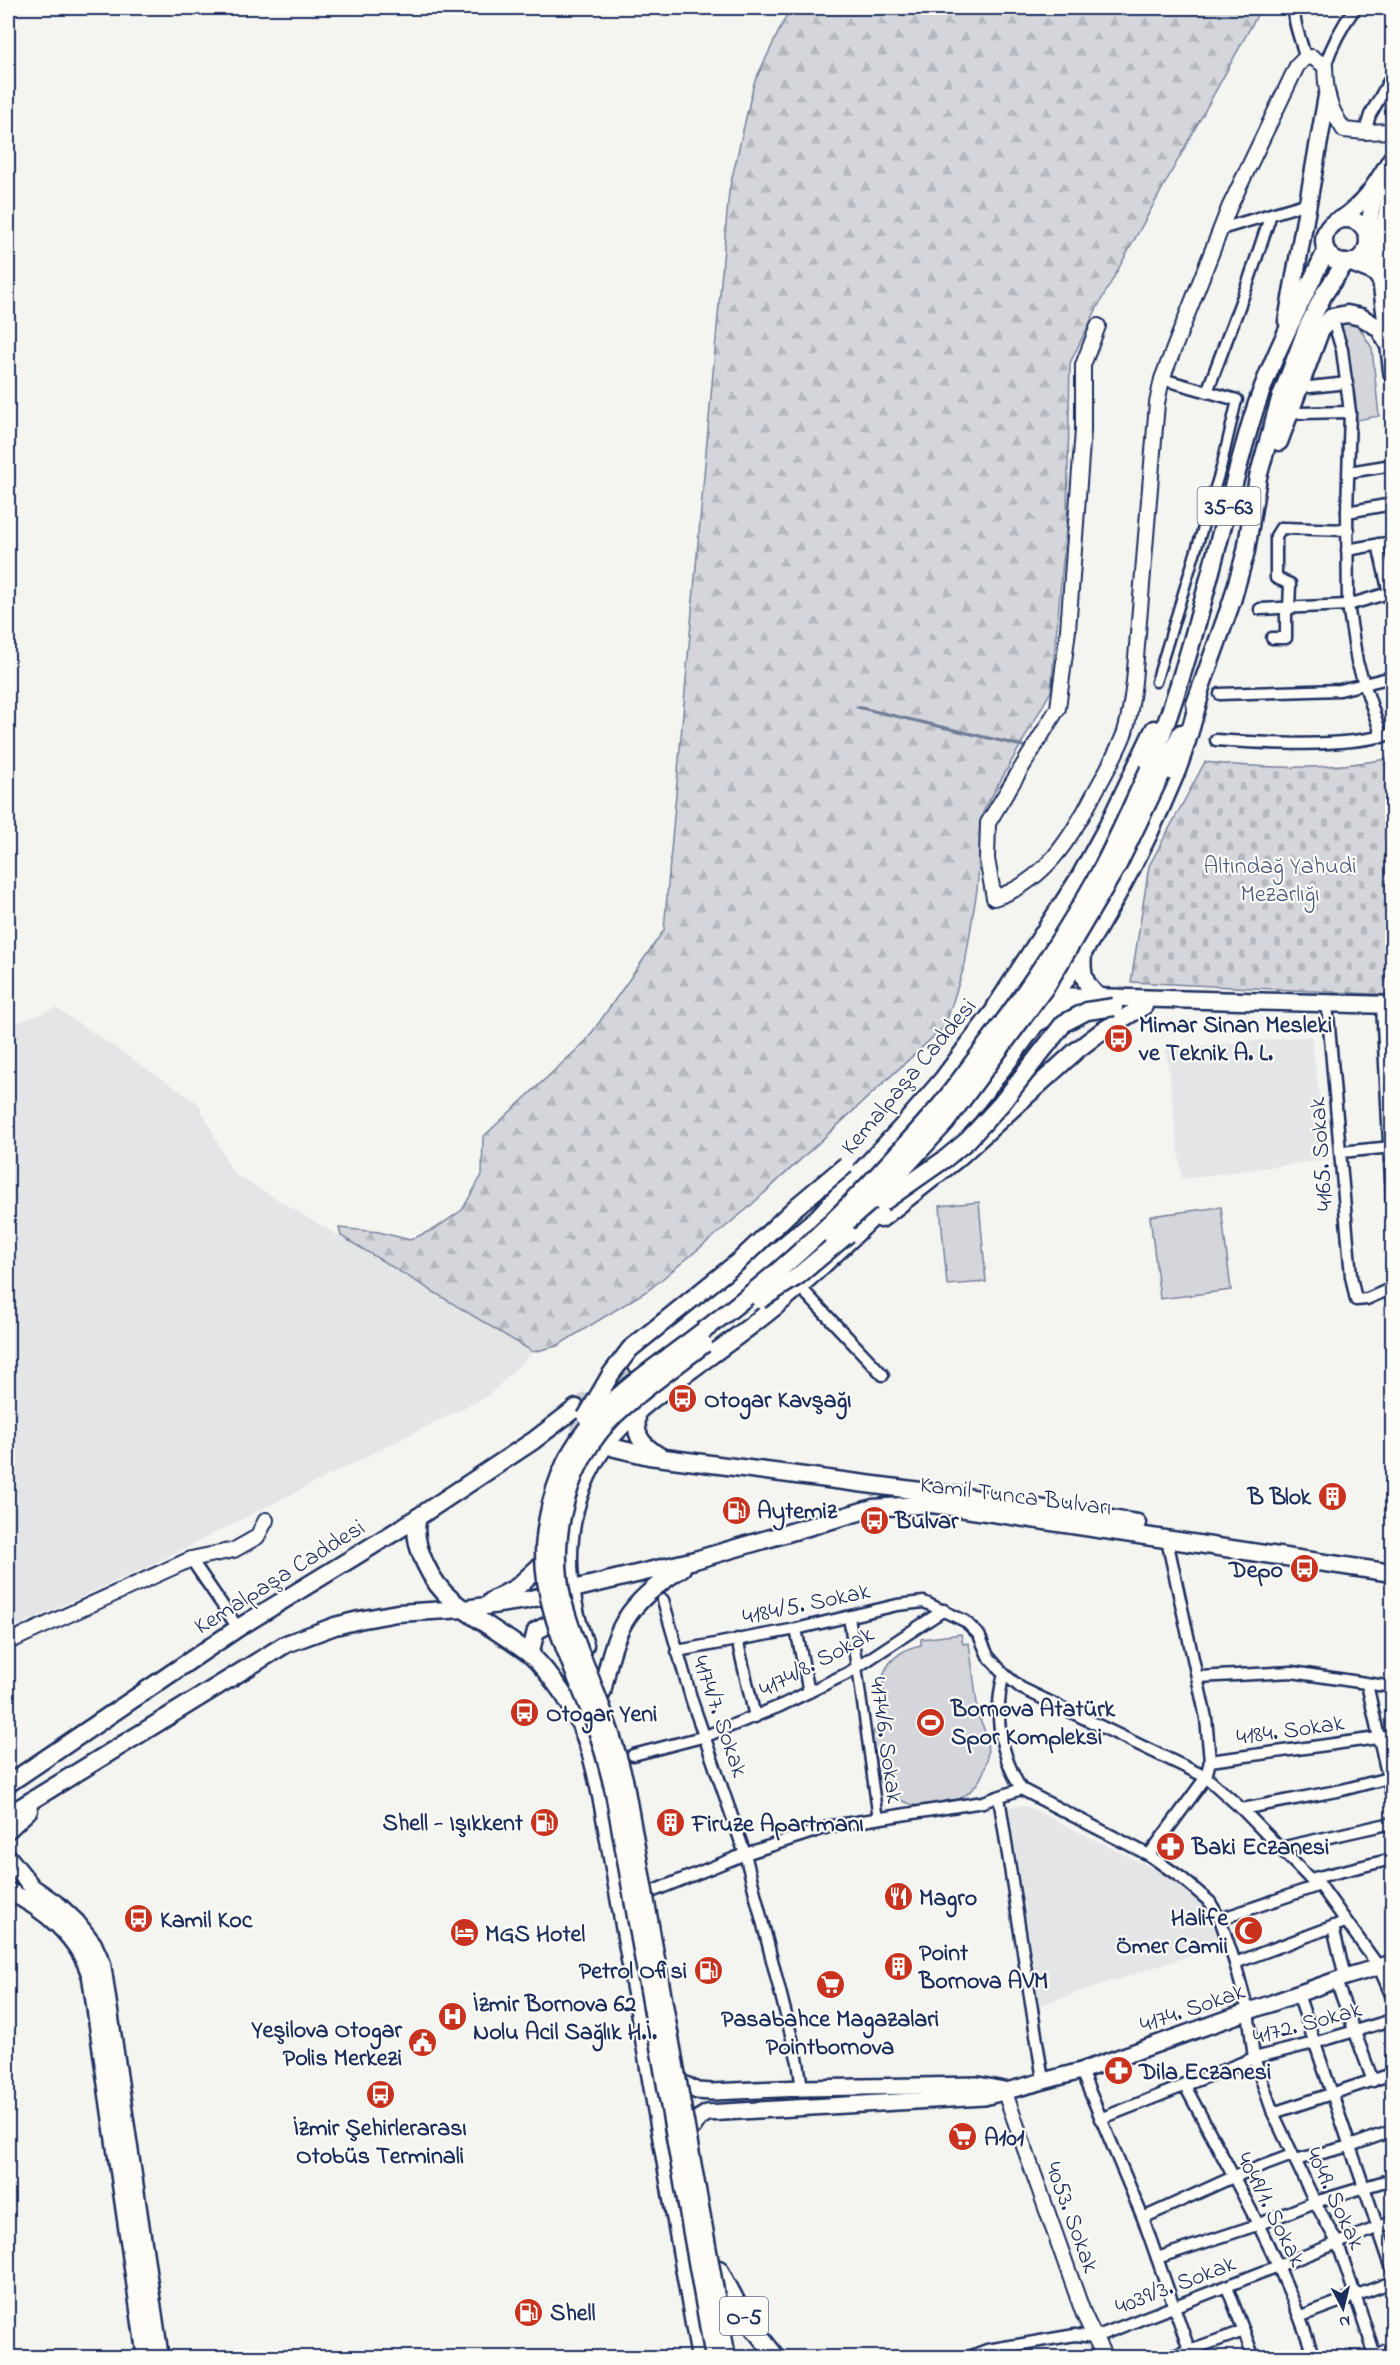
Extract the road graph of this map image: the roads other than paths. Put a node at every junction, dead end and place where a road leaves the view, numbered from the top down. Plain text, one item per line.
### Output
1 (1294, 8) edge
2 (1356, 8) edge
3 (1305, 58) junction
4 (1324, 66) junction
5 (1392, 76) edge
6 (1326, 96) junction
7 (1344, 130) junction
8 (1392, 131) edge
9 (1365, 132) junction
10 (1319, 137) junction
11 (1392, 157) edge
12 (1388, 193) edge
13 (1308, 203) junction
14 (1271, 214) junction
15 (1341, 219) junction
16 (1221, 229) junction
17 (1368, 240) junction
18 (1326, 251) junction
19 (1348, 263) junction
20 (1383, 273) edge
21 (1332, 317) junction
22 (1098, 326) dead end
23 (1285, 333) junction
24 (1390, 344) edge
25 (1392, 374) edge
26 (1162, 379) junction
27 (1347, 383) junction
28 (1310, 387) dead end
29 (1207, 392) junction
30 (1237, 400) joint
31 (1350, 412) junction
32 (1300, 413) dead end
33 (1392, 465) edge
34 (1349, 472) junction
35 (1392, 504) edge
36 (1347, 512) junction
37 (1348, 530) junction
38 (1392, 542) edge
39 (1378, 544) junction
40 (1347, 550) junction
41 (1246, 551) junction
42 (1391, 592) edge
43 (1348, 605) junction
44 (1392, 607) edge
45 (1260, 609) dead end
46 (1288, 609) junction
47 (1272, 638) dead end
48 (1185, 668) junction
49 (1392, 677) edge
50 (1156, 682) dead end
51 (1365, 685) junction
52 (1220, 694) dead end
53 (1200, 695) junction
54 (1387, 735) edge
55 (1216, 740) dead end
56 (1155, 772) junction
57 (1083, 954) junction
58 (1054, 996) junction
59 (1099, 997) junction
60 (1138, 1006) junction
61 (1327, 1007) junction
62 (1387, 1009) edge
63 (994, 1010) junction
64 (1029, 1031) junction
65 (942, 1080) junction
66 (970, 1108) junction
67 (899, 1130) junction
68 (1391, 1147) edge
69 (1341, 1152) junction
70 (1392, 1200) edge
71 (832, 1256) junction
72 (760, 1265) junction
73 (799, 1286) junction
74 (1392, 1288) edge
75 (784, 1298) junction
76 (760, 1300) junction
77 (636, 1364) tunnel mouth
78 (883, 1376) dead end
79 (576, 1408) tunnel mouth
80 (638, 1410) junction
81 (571, 1428) tunnel mouth
82 (533, 1441) junction
83 (601, 1447) junction
84 (570, 1451) junction
85 (662, 1457) junction
86 (575, 1516) junction
87 (418, 1517) junction
88 (266, 1520) dead end
89 (1167, 1539) junction
90 (191, 1559) junction
91 (695, 1560) junction
92 (1392, 1562) edge
93 (1392, 1573) edge
94 (569, 1590) junction
95 (663, 1600) dead end
96 (465, 1609) junction
97 (944, 1610) junction
98 (849, 1617) junction
99 (238, 1628) junction
100 (796, 1629) junction
101 (582, 1638) junction
102 (736, 1639) junction
103 (8, 1642) edge
104 (677, 1651) junction
105 (530, 1654) junction
106 (857, 1667) junction
107 (1004, 1674) junction
108 (1198, 1677) junction
109 (1367, 1684) junction
110 (1392, 1687) edge
111 (809, 1692) junction
112 (602, 1693) junction
113 (755, 1717) junction
114 (706, 1736) junction
115 (1392, 1736) edge
116 (1380, 1738) junction
117 (633, 1755) dead end
118 (1210, 1761) junction
119 (1206, 1777) junction
120 (1390, 1777) edge
121 (10, 1781) edge
122 (53, 1786) junction
123 (1021, 1789) junction
124 (1392, 1796) edge
125 (999, 1797) junction
126 (1242, 1809) junction
127 (8, 1815) edge
128 (878, 1819) junction
129 (1392, 1823) edge
130 (8, 1830) edge
131 (1280, 1848) junction
132 (745, 1854) junction
133 (1149, 1854) junction
134 (8, 1857) edge
135 (1392, 1859) edge
136 (1310, 1879) junction
137 (1320, 1885) junction
138 (8, 1891) edge
139 (651, 1892) junction
140 (1220, 1919) junction
141 (1345, 1922) junction
142 (1333, 1927) junction
143 (1235, 1964) junction
144 (1386, 1965) edge
145 (1341, 1979) junction
146 (1298, 1994) junction
147 (1392, 1997) edge
148 (1248, 2011) junction
149 (1392, 2020) edge
150 (1354, 2031) junction
151 (1314, 2043) junction
152 (1254, 2058) junction
153 (1081, 2071) junction
154 (1392, 2074) edge
155 (1043, 2080) junction
156 (1373, 2081) junction
157 (1184, 2084) junction
158 (686, 2085) junction
159 (802, 2088) junction
160 (1004, 2090) junction
161 (1333, 2094) junction
162 (1273, 2113) junction
163 (1100, 2119) junction
164 (693, 2127) junction
165 (1392, 2131) edge
166 (1350, 2146) junction
167 (1293, 2157) junction
168 (1233, 2177) junction
169 (1392, 2180) edge
170 (1364, 2189) junction
171 (1315, 2202) junction
172 (1143, 2218) junction
173 (1392, 2222) edge
174 (1257, 2225) junction
175 (1377, 2228) junction
176 (1338, 2244) junction
177 (1157, 2258) junction
178 (1279, 2265) junction
179 (719, 2269) junction
180 (1392, 2269) edge
181 (1392, 2282) edge
182 (1227, 2287) junction
183 (1355, 2297) junction
184 (1174, 2308) junction
185 (1301, 2316) junction
186 (1244, 2331) junction
187 (1095, 2337) junction
188 (1392, 2349) edge
189 (1191, 2354) edge
190 (1375, 2357) edge
191 (146, 2358) edge
192 (160, 2358) edge
193 (700, 2358) edge
194 (714, 2358) edge
195 (727, 2358) edge
196 (735, 2358) edge
197 (777, 2358) edge
198 (966, 2358) edge
199 (1105, 2358) edge
200 (1167, 2358) edge
201 (1254, 2358) edge
202 (1314, 2358) edge

1 - 3 street
2 - 4 street
3 - 4 street
3 - 16 street
4 - 6 street
5 - 9 street
6 - 7 street
6 - 10 main road
7 - 9 street
7 - 10 street
8 - 9 street
10 - 13 main road
11 - 12 main road
12 - 15 main road
12 - 17 main road
12 - 20 main road
13 - 14 street
13 - 23 main road
14 - 16 street
14 - 29 street
15 - 17 main road
15 - 18 main road
16 - 26 street
17 - 19 main road
17 - 20 main road
18 - 19 main road
18 - 23 main road, 35-63
19 - 20 main road
19 - 41 main road, 35-63
20 - 24 main road
21 - 24 main road
21 - 27 street
21 - 41 main road
22 - 26 street
23 - 48 main road, 35-63
24 - 25 main road
26 - 29 street
27 - 28 street
27 - 31 street
29 - 30 street
30 - 50 street
31 - 32 street
31 - 34 street
33 - 34 street
34 - 36 street
35 - 36 street
36 - 37 street
37 - 40 street
37 - 46 street
38 - 39 street
39 - 40 street
39 - 42 street
40 - 43 street
41 - 53 main road, 35-63
42 - 43 street
42 - 44 street
43 - 46 street
43 - 51 street
45 - 46 street
46 - 47 street
48 - 56 main road, 35-63
48 - 63 main road
49 - 51 street
51 - 52 street
51 - 54 street
53 - 56 main road, 35-63
53 - 57 main road
54 - 55 street
56 - 76 main road, bridge
56 - 84 main road, bridge
57 - 58 main road
57 - 59 main road
58 - 59 main road, Kemalpaşa Caddesi
58 - 63 main road, Kemalpaşa Caddesi
58 - 64 main road
59 - 61 main road, Kemalpaşa Caddesi
60 - 61 main road
60 - 64 main road
60 - 71 main road
60 - 76 main road, bridge
61 - 62 main road, Kemalpaşa Caddesi
61 - 69 street, 4165. Sokak
62 - 68 street
63 - 65 main road, Kemalpaşa Caddesi
64 - 66 main road
65 - 66 main road
65 - 67 main road, Kemalpaşa Caddesi
66 - 71 main road
67 - 72 main road, Kemalpaşa Caddesi
67 - 84 main road, bridge
68 - 69 street
68 - 70 street
69 - 74 street, 4165. Sokak
71 - 73 main road
72 - 75 main road
72 - 77 main road, Kemalpaşa Caddesi
73 - 75 main road
73 - 78 street
75 - 80 main road
76 - 195 main road, bridge
79 - 82 main road, Kemalpaşa Caddesi
80 - 83 main road
80 - 85 main road
81 - 82 main road
82 - 87 main road, Kemalpaşa Caddesi
83 - 85 main road, Kamil Tunca Bulvarı
83 - 86 main road
84 - 194 main road, bridge
85 - 92 main road, Kamil Tunca Bulvarı
86 - 94 main road
86 - 96 main road
87 - 96 main road
87 - 99 main road, Kemalpaşa Caddesi
88 - 90 street
89 - 91 main road, Kamil Tunca Bulvarı
89 - 93 main road, Kamil Tunca Bulvarı
89 - 108 street
90 - 99 street
90 - 103 street
91 - 94 main road, Kamil Tunca Bulvarı
91 - 112 main road
94 - 96 main road
94 - 101 main road
95 - 104 street, 4174/7. Sokak
96 - 105 main road
96 - 122 main road
97 - 98 street, 4184/5. Sokak
97 - 106 street, 4174/8. Sokak
97 - 107 street, 4184/5. Sokak
98 - 100 street, 4184/5. Sokak
98 - 106 street
99 - 121 main road, Kemalpaşa Caddesi
100 - 102 street, 4184/5. Sokak
100 - 111 street
101 - 105 main road
101 - 112 main road
102 - 104 street, 4184/5. Sokak
102 - 113 street
104 - 114 street, 4174/7. Sokak
105 - 193 main road
106 - 111 street, 4174/8. Sokak
106 - 128 street, 4174/6. Sokak
107 - 119 street, 4184/5. Sokak
107 - 123 street
108 - 109 street
108 - 118 street
109 - 110 street
109 - 116 street
111 - 113 street, 4174/8. Sokak
112 - 139 main road
113 - 114 street, 4174/8. Sokak
114 - 117 street, 4174/8. Sokak
114 - 132 street, 4174/7. Sokak
115 - 116 street, 4184. Sokak
116 - 118 street, 4184. Sokak
116 - 120 street
118 - 119 street, 4184. Sokak
119 - 126 street, 4184/5. Sokak
119 - 133 street
120 - 124 street
120 - 126 street
122 - 127 main road
122 - 130 main road
123 - 125 street
123 - 133 street, 4049. Sokak
125 - 128 street
125 - 155 street
126 - 131 street, 4184/5. Sokak
128 - 132 street
129 - 131 street
131 - 136 street, 4184/5. Sokak
132 - 139 street
132 - 159 street, 4174/7. Sokak
133 - 140 street, 4049. Sokak
134 - 192 main road
135 - 136 street
136 - 137 street, 4184/5. Sokak
137 - 140 street
137 - 141 street
138 - 191 main road
139 - 158 main road
140 - 143 street, 4049. Sokak
141 - 142 street, 4174. Sokak
141 - 144 street
142 - 143 street, 4174. Sokak
142 - 145 street
143 - 148 street, 4049. Sokak
144 - 145 main road, 4174. Sokak
144 - 147 street
145 - 146 main road, 4174. Sokak
145 - 150 street
146 - 148 main road, 4174. Sokak
146 - 151 street
148 - 152 street, 4049. Sokak
148 - 153 main road, 4174. Sokak
149 - 150 street, 4172. Sokak
150 - 151 street, 4172. Sokak
150 - 156 street
151 - 152 street, 4172. Sokak
151 - 161 street
152 - 157 street, 4172. Sokak
152 - 162 street, 4049. Sokak
153 - 155 main road, 4174. Sokak
153 - 163 street
154 - 156 street
155 - 160 main road, 4174. Sokak
156 - 161 street
157 - 163 street, 4172. Sokak
157 - 168 street, 4049/1. Sokak
158 - 159 main road, 4174. Sokak
158 - 164 main road
159 - 160 main road, 4174. Sokak
160 - 164 main road, 4174. Sokak
160 - 187 street, 4053. Sokak
161 - 162 street
161 - 166 street
162 - 167 street, 4049. Sokak
163 - 172 street
164 - 179 main road
165 - 166 street
166 - 167 street
166 - 170 street
167 - 168 street
167 - 171 street, 4049. Sokak
168 - 172 street
168 - 174 street, 4049/1. Sokak
169 - 170 street
170 - 171 street
170 - 175 street
171 - 174 street
171 - 176 street, 4049. Sokak
172 - 177 street
173 - 175 street, 4039/3. Sokak
174 - 177 street
174 - 178 street, 4049/1. Sokak
175 - 176 street, 4039/3. Sokak
175 - 180 street
176 - 178 street, 4039/3. Sokak
176 - 183 street, 4049. Sokak
177 - 184 street
178 - 182 street, 4039/3. Sokak
178 - 185 street, 4049/1. Sokak
179 - 196 main road
179 - 197 main road, O-5
181 - 183 street
182 - 184 street, 4039/3. Sokak
182 - 186 street
183 - 185 street
183 - 190 street, 4049. Sokak
184 - 187 street, 4039/3. Sokak
184 - 189 street
185 - 202 street, 4049/1. Sokak
186 - 189 street
186 - 201 street
187 - 198 street, 4039/3. Sokak
187 - 199 street, 4053. Sokak
188 - 190 street
189 - 200 street

